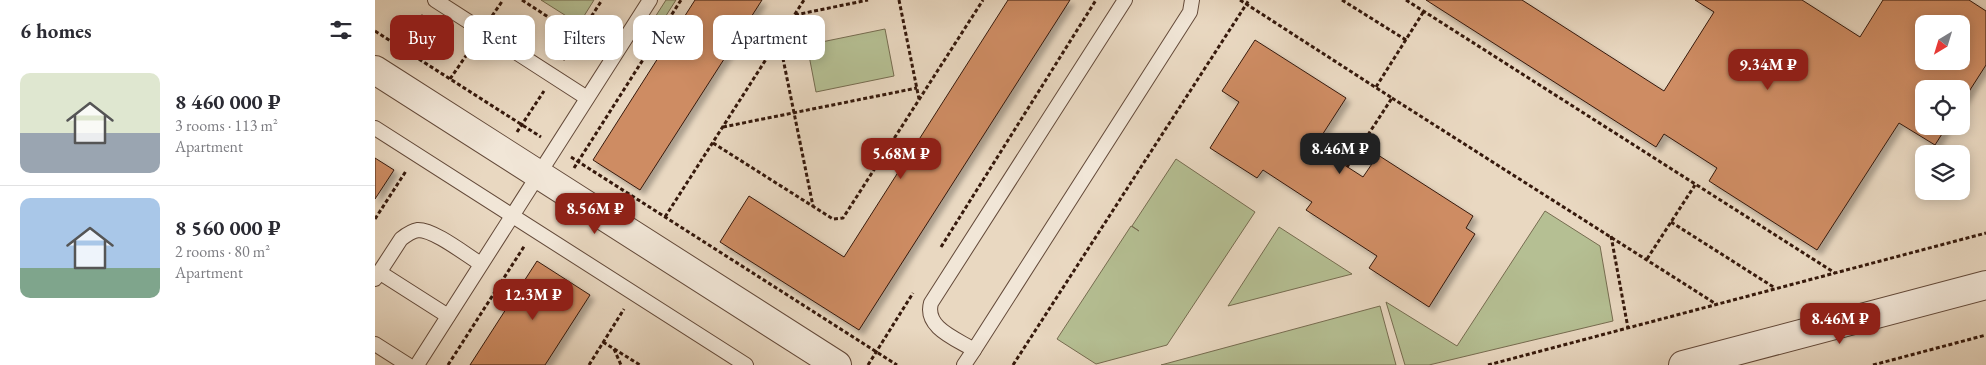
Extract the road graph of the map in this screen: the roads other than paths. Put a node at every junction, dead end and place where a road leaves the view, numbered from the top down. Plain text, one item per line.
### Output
1 (650, 0) edge
2 (1125, 0) edge
3 (1192, 0) edge
4 (431, 4) edge
5 (375, 70) edge
6 (587, 98) junction
7 (375, 128) edge
8 (539, 174) junction
9 (512, 216) junction
10 (481, 264) junction
11 (377, 275) edge
12 (1986, 285) edge
13 (448, 316) junction
14 (375, 344) edge
15 (974, 350) junction
16 (408, 365) edge
17 (417, 365) edge
18 (746, 365) edge
19 (837, 365) edge
20 (964, 365) edge
21 (1683, 365) edge

1 - 6 lane
2 - 15 lane
3 - 15 lane
4 - 6 lane
5 - 8 street
6 - 8 lane
7 - 9 lane
8 - 9 lane
8 - 19 street
9 - 10 lane
9 - 18 lane
10 - 11 lane
10 - 13 lane
11 - 13 lane
12 - 21 street
13 - 17 lane
14 - 16 lane
15 - 20 lane

